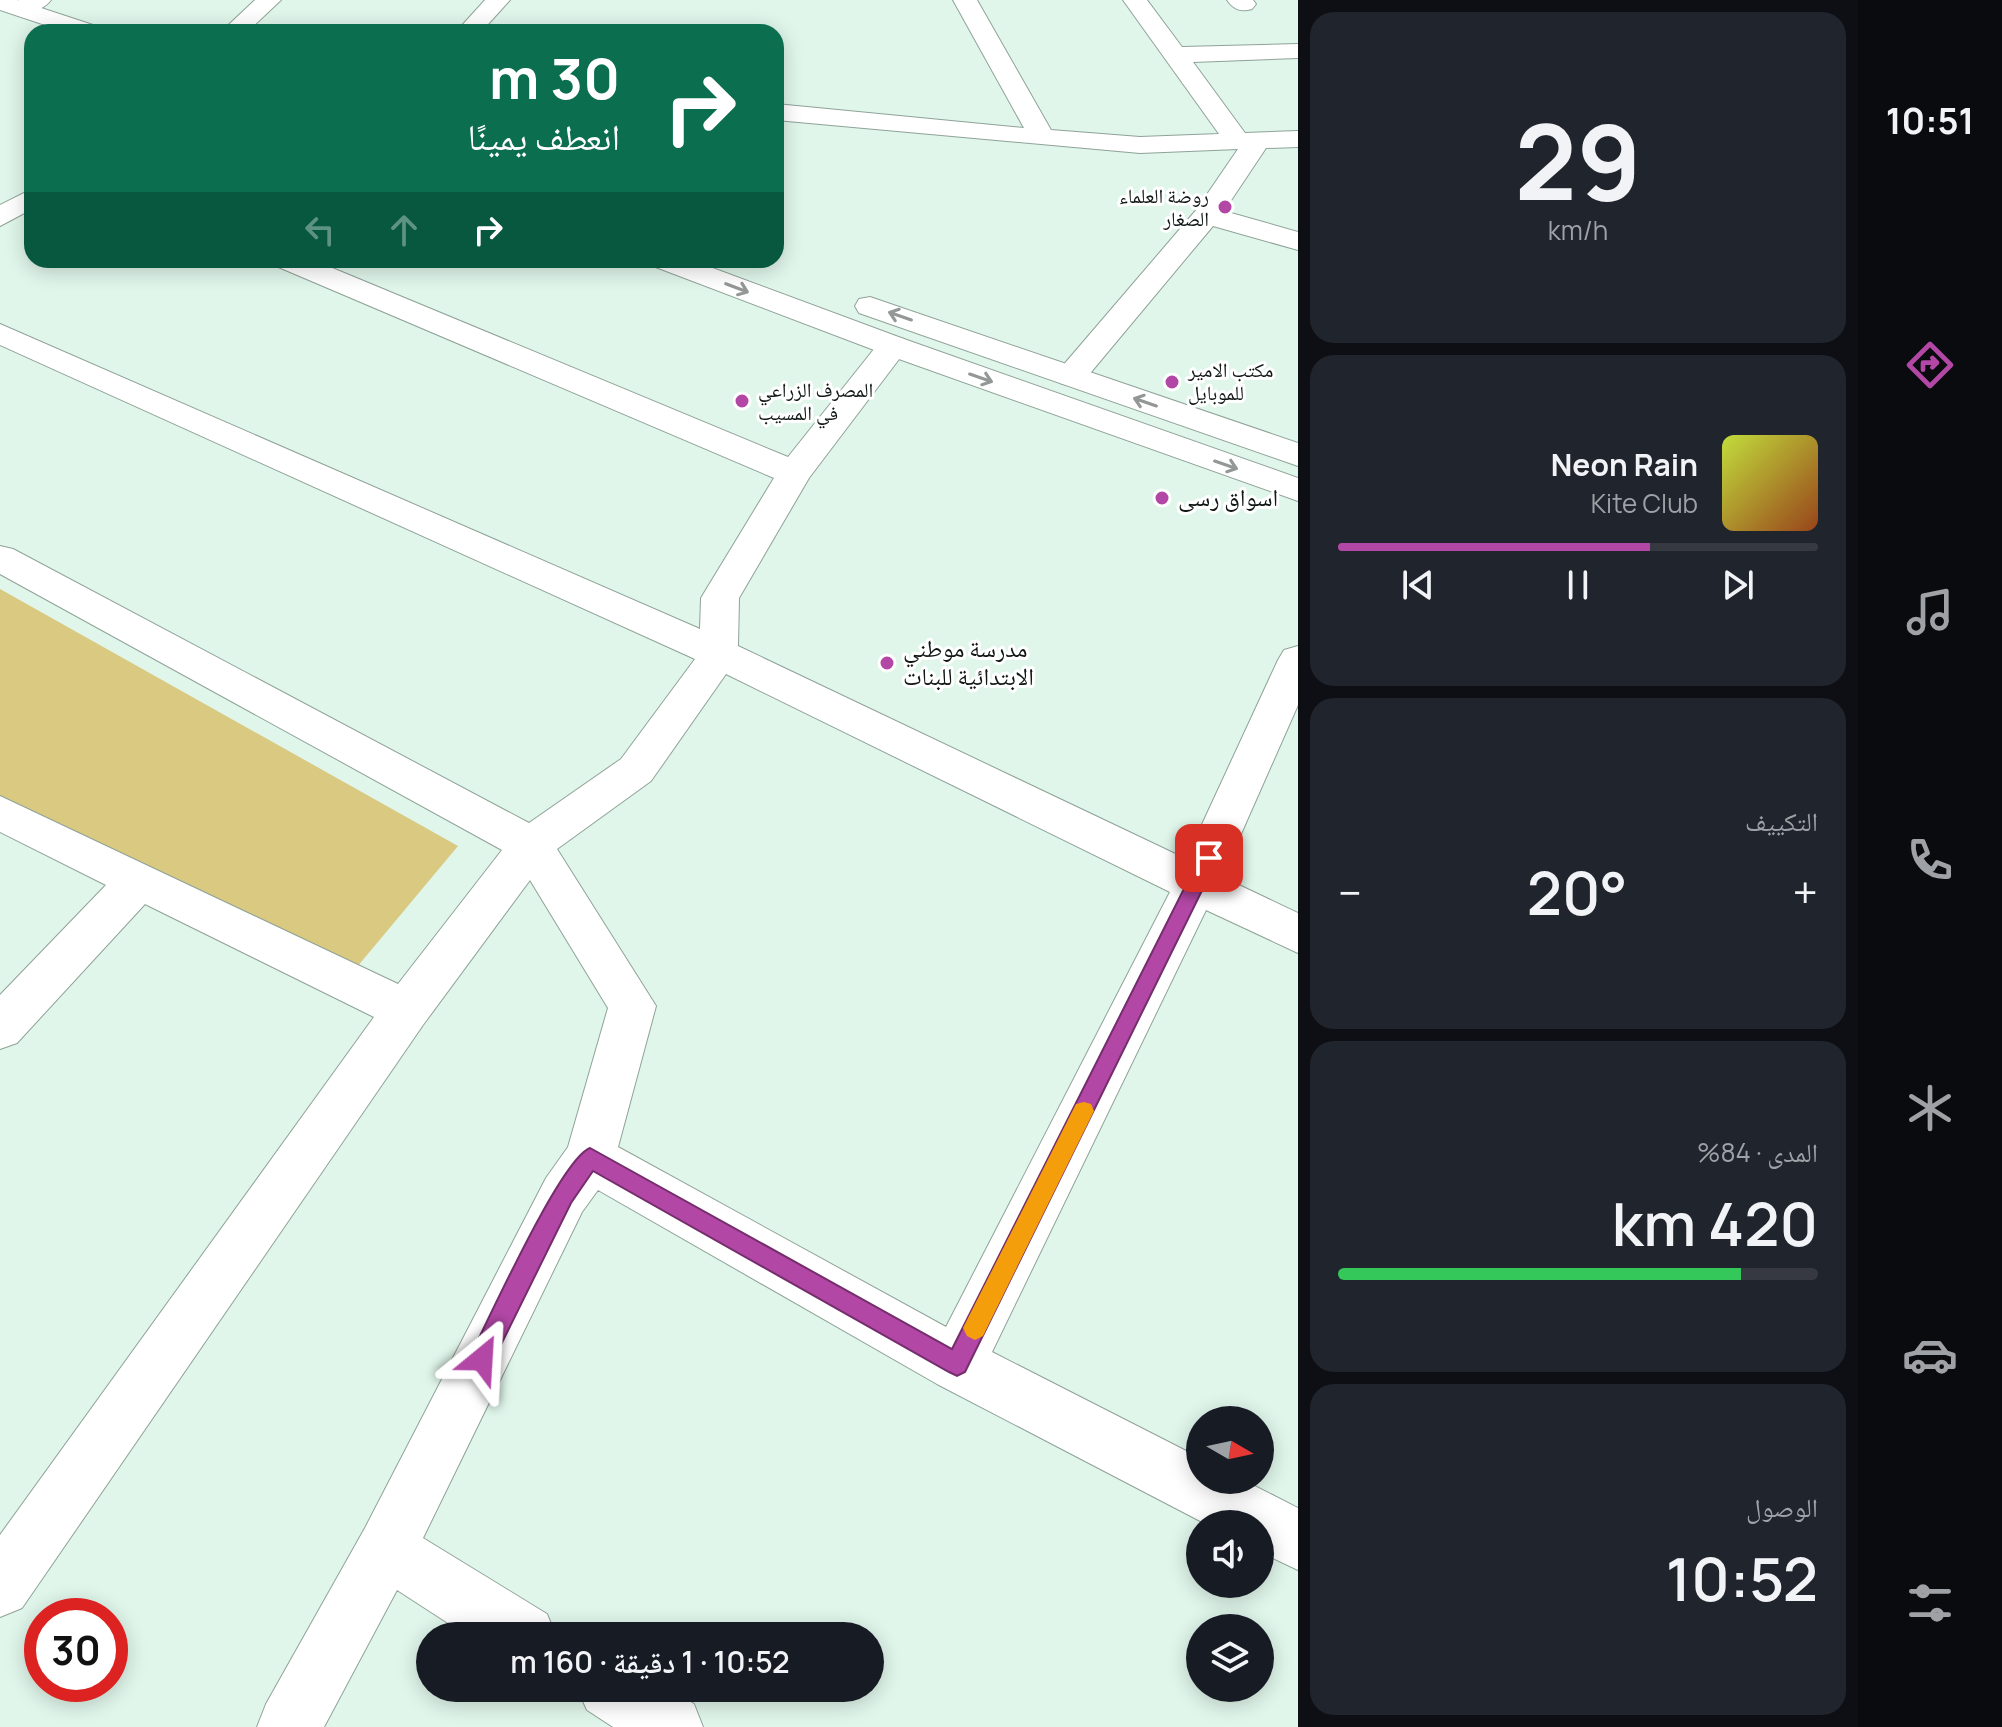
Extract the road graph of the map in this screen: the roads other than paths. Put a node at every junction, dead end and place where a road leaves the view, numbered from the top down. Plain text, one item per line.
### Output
1 (269, 0) edge
2 (498, 0) edge
3 (965, 0) edge
4 (1135, 0) edge
5 (20, 3) edge
6 (0, 23) edge
7 (71, 24) edge
8 (242, 24) edge
9 (476, 24) edge
10 (24, 32) edge
11 (1298, 51) edge
12 (1175, 55) junction
13 (784, 113) edge
14 (1042, 137) junction
15 (1298, 139) edge
16 (1248, 140) junction
17 (24, 202) edge
18 (1207, 215) junction
19 (0, 217) edge
20 (1298, 241) edge
21 (306, 268) edge
22 (685, 268) edge
23 (759, 268) edge
24 (0, 333) edge
25 (893, 346) junction
26 (1071, 376) junction
27 (1298, 455) edge
28 (794, 473) junction
29 (1298, 490) edge
30 (0, 558) edge
31 (718, 656) junction
32 (1298, 660) edge
33 (0, 813) edge
34 (531, 845) junction
35 (139, 880) junction
36 (1196, 886) junction
37 (1298, 934) edge
38 (406, 1010) junction
39 (0, 1028) edge
40 (590, 1158) junction
41 (957, 1364) junction
42 (1298, 1540) edge
43 (386, 1549) junction
44 (0, 1586) edge
45 (503, 1622) edge
46 (631, 1702) edge
47 (289, 1727) edge
48 (671, 1727) edge

1 - 8 street
2 - 9 street
3 - 14 street
4 - 12 street
5 - 7 street
6 - 10 street
11 - 12 street
12 - 16 street
13 - 14 street
14 - 16 street
15 - 16 street
16 - 18 street
17 - 19 street
18 - 20 street
18 - 26 street
21 - 28 street
22 -> 25 street
26 -> 23 street
24 - 31 street
25 - 28 street
25 -> 29 street
27 -> 26 street
28 - 31 street
30 - 34 street
31 - 34 street
31 - 36 street
32 - 36 street
33 - 35 street
34 - 38 street
34 - 40 street
35 - 38 street
35 - 39 street
36 - 37 street
36 - 41 street
38 - 44 street
40 - 41 street
40 - 43 street
41 - 42 street
43 - 45 street
43 - 47 street
46 - 48 street

